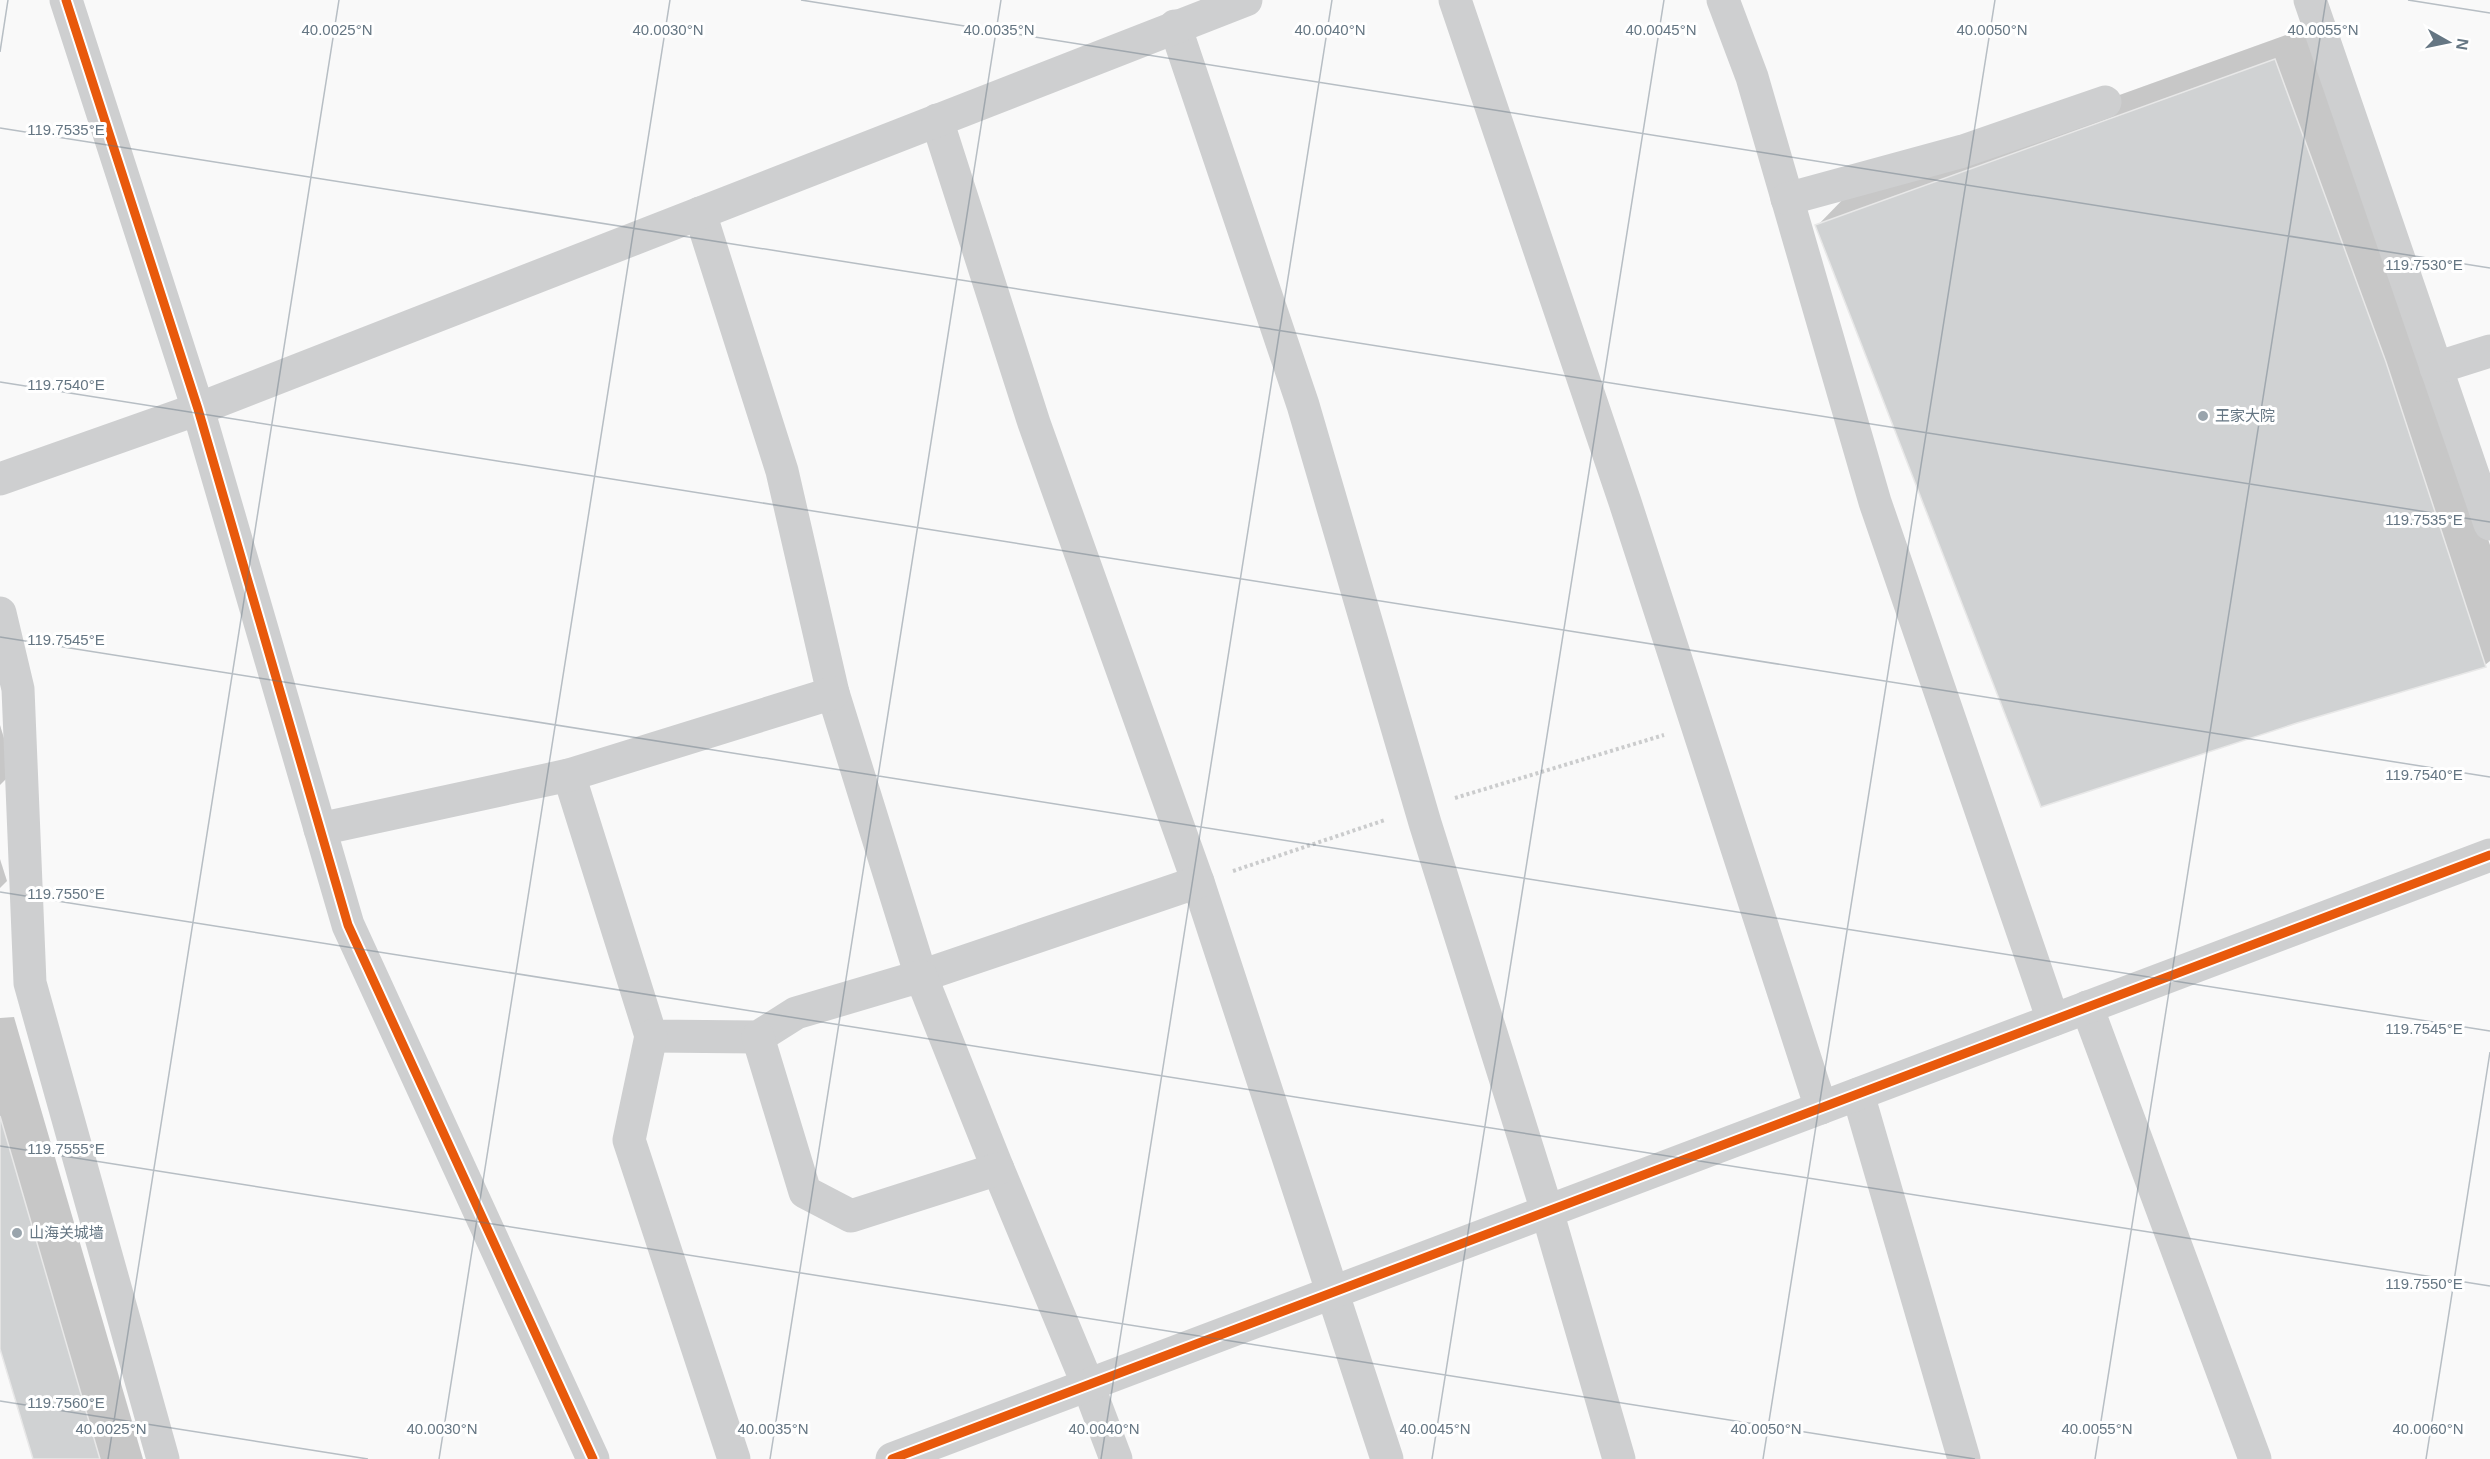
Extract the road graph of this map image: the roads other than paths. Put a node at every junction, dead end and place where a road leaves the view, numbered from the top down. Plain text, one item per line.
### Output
1 (66, 0) edge
2 (1246, 0) edge
3 (1455, 0) edge
4 (1723, 0) edge
5 (2310, 0) edge
6 (1175, 26) junction
7 (2105, 102) dead end
8 (937, 120) junction
9 (1787, 200) junction
10 (700, 213) junction
11 (2490, 351) edge
12 (2436, 368) junction
13 (198, 409) junction
14 (0, 479) edge
15 (2490, 524) edge
16 (0, 614) edge
17 (833, 693) junction
18 (569, 776) junction
19 (320, 829) junction
20 (2490, 855) edge
21 (1198, 882) junction
22 (921, 976) junction
23 (2087, 1007) junction
24 (2053, 1020) junction
25 (651, 1036) junction
26 (758, 1037) junction
27 (1858, 1094) junction
28 (1821, 1108) junction
29 (998, 1169) junction
30 (1547, 1211) junction
31 (1333, 1292) junction
32 (1088, 1385) junction
33 (163, 1459) edge
34 (593, 1459) edge
35 (734, 1459) edge
36 (892, 1459) edge
37 (1116, 1459) edge
38 (1387, 1459) edge
39 (1619, 1459) edge
40 (1964, 1459) edge
41 (2255, 1459) edge

1 - 13 street
2 - 6 street
3 - 28 street
4 - 9 street
5 - 12 street
6 - 8 street
6 - 30 street
7 - 9 street
8 - 10 street
8 - 21 street
9 - 24 street
10 - 13 street
10 - 17 street
11 - 12 street
12 - 15 street
13 - 14 street
13 - 19 street
16 - 33 street
17 - 18 street
17 - 22 street
18 - 19 street
18 - 25 street
19 - 34 street
20 - 23 street
21 - 22 street
21 - 31 street
22 - 26 street
22 - 29 street
23 - 24 street
23 - 41 street
24 - 27 street
25 - 26 street
25 - 35 street
26 - 29 street
27 - 28 street
27 - 40 street
28 - 30 street
29 - 32 street
30 - 31 street
30 - 39 street
31 - 32 street
31 - 38 street
32 - 36 street
32 - 37 street

